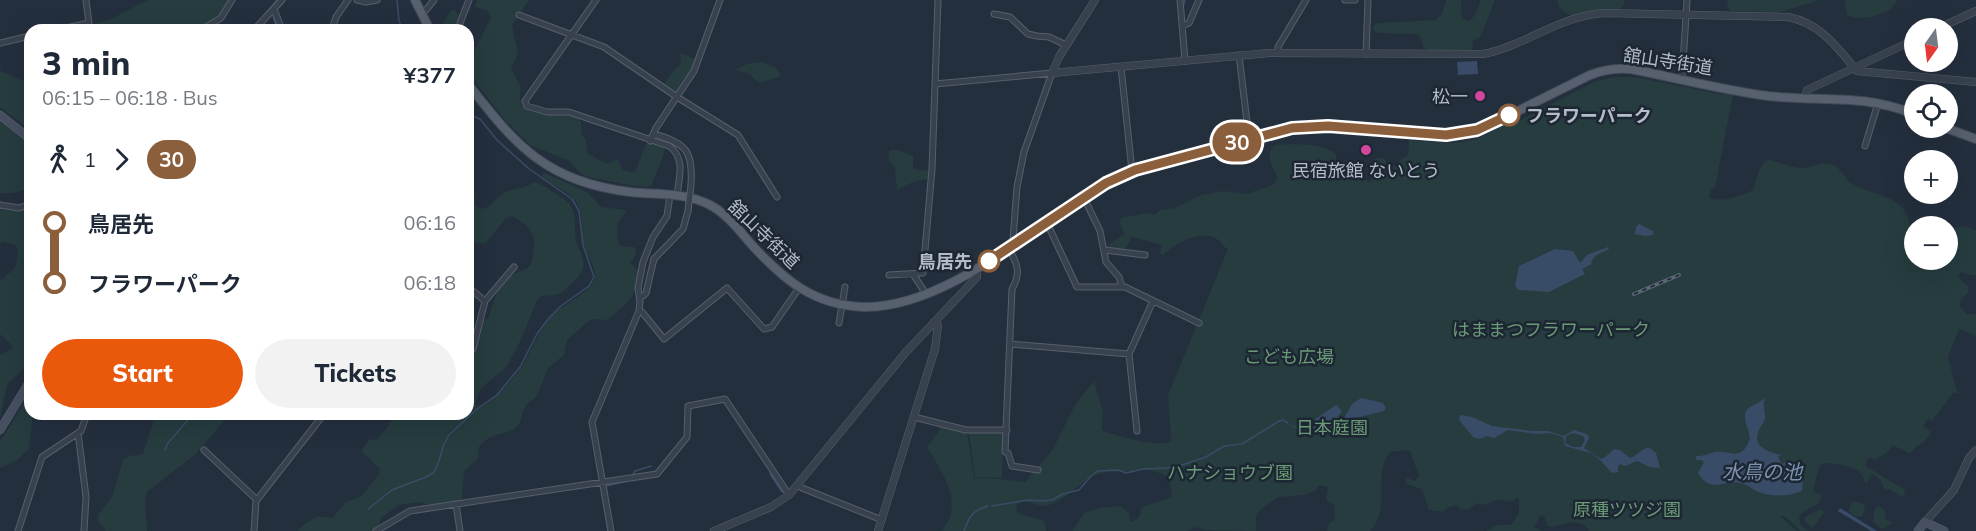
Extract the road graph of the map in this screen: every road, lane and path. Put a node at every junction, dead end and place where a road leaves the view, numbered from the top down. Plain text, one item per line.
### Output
1 (86, 0) edge
2 (232, 0) edge
3 (282, 0) edge
4 (348, 0) edge
5 (357, 0) edge
6 (377, 0) edge
7 (415, 0) edge
8 (434, 0) edge
9 (469, 0) edge
10 (596, 0) edge
11 (720, 0) edge
12 (938, 0) edge
13 (1095, 0) edge
14 (1180, 0) edge
15 (1199, 0) edge
16 (1306, 0) edge
17 (1345, 0) edge
18 (1355, 0) edge
19 (1368, 0) edge
20 (1687, 0) edge
21 (274, 9) junction
22 (1976, 11) edge
23 (420, 12) junction
24 (994, 14) dead end
25 (519, 15) dead end
26 (1685, 15) junction
27 (1958, 19) edge
28 (460, 23) dead end
29 (84, 24) edge
30 (211, 24) edge
31 (260, 24) edge
32 (280, 24) edge
33 (334, 24) edge
34 (426, 24) edge
35 (1182, 26) junction
36 (572, 35) junction
37 (24, 37) edge
38 (0, 43) edge
39 (1066, 45) junction
40 (1904, 45) edge
41 (1278, 53) junction
42 (1366, 54) junction
43 (1239, 56) junction
44 (1185, 61) junction
45 (1121, 67) junction
46 (1855, 68) junction
47 (1052, 73) junction
48 (1682, 79) junction
49 (1976, 82) edge
50 (935, 84) junction
51 (474, 91) edge
52 (677, 97) junction
53 (1805, 97) junction
54 (1878, 103) junction
55 (1904, 111) edge
56 (0, 115) edge
57 (1958, 132) edge
58 (24, 134) edge
59 (653, 134) junction
60 (1249, 139) junction
61 (1976, 139) edge
62 (650, 141) junction
63 (1865, 146) dead end
64 (1132, 171) junction
65 (674, 195) junction
66 (777, 197) dead end
67 (1084, 198) junction
68 (0, 206) edge
69 (24, 206) edge
70 (1047, 223) junction
71 (1012, 246) junction
72 (1104, 250) junction
73 (1144, 255) dead end
74 (514, 267) dead end
75 (976, 269) junction
76 (913, 274) junction
77 (889, 275) dead end
78 (845, 287) dead end
79 (1122, 287) junction
80 (799, 288) junction
81 (474, 292) edge
82 (926, 294) junction
83 (640, 297) junction
84 (485, 301) junction
85 (1153, 302) junction
86 (842, 304) junction
87 (639, 311) junction
88 (934, 322) junction
89 (1199, 322) dead end
90 (839, 323) dead end
91 (1010, 344) junction
92 (474, 345) edge
93 (1129, 354) junction
94 (24, 391) edge
95 (914, 417) junction
96 (85, 420) edge
97 (319, 420) edge
98 (0, 430) edge
99 (1007, 430) junction
100 (1137, 431) dead end
101 (78, 433) junction
102 (204, 450) dead end
103 (1976, 450) edge
104 (1038, 470) dead end
105 (602, 482) junction
106 (798, 485) junction
107 (789, 495) junction
108 (257, 500) junction
109 (456, 504) junction
110 (882, 520) junction
111 (1925, 522) junction
112 (18, 531) edge
113 (84, 531) edge
114 (254, 531) edge
115 (376, 531) edge
116 (460, 531) edge
117 (611, 531) edge
118 (714, 531) edge
119 (878, 531) edge
120 (1918, 531) edge
121 (1944, 531) edge

1 - 29 street
2 - 30 street
3 - 21 street
4 - 33 street
5 - 6 street
7 - 23 main road
8 - 23 street
9 - 28 street
10 - 36 street
11 - 52 street
12 - 50 street
13 - 39 street
14 - 35 street
15 - 35 street
16 - 41 street
17 - 18 street
19 - 42 street
20 - 26 street
21 - 31 street
21 - 32 street
22 - 27 street
23 - 34 main road
24 - 39 street
25 - 36 street
26 - 42 street
26 - 46 street
26 - 48 street
35 - 44 street
36 - 52 street
36 - 62 street
37 - 38 street
39 - 47 street
40 - 46 street
41 - 42 street
41 - 43 street
43 - 44 street
43 - 60 street
44 - 45 street
45 - 47 street
45 - 64 street
46 - 49 street
46 - 53 street
47 - 50 street
47 - 71 street
48 - 53 main road, 舘山寺街道
48 - 60 main road, 舘山寺街道
50 - 76 street
51 - 65 main road, 舘山寺街道
52 - 59 street
52 - 66 street
53 - 54 main road, 舘山寺街道
54 - 55 main road, 舘山寺街道
54 - 63 street
56 - 58 main road
57 - 61 main road
59 - 62 street
59 - 83 street, bridge
60 - 64 main road, 舘山寺街道
62 - 65 street
64 - 67 main road, 舘山寺街道
65 - 80 main road, 舘山寺街道
65 - 83 street
67 - 70 main road, 舘山寺街道
67 - 72 street
68 - 69 street
70 - 71 main road, 舘山寺街道
70 - 79 street
71 - 75 main road, 舘山寺街道
71 - 91 street
72 - 73 street
72 - 79 street
74 - 84 street
75 - 82 main road, 舘山寺街道
75 - 88 street
76 - 77 street
76 - 82 street
78 - 86 street
79 - 85 street
80 - 86 main road, 舘山寺街道
80 - 87 street
81 - 84 street
82 - 86 main road, 舘山寺街道
83 - 87 street
84 - 92 street
85 - 89 street
85 - 93 street
86 - 90 street
87 - 105 street
88 - 95 street
88 - 106 street
91 - 93 street
91 - 99 street
93 - 100 street
94 - 98 main road
95 - 99 street
95 - 110 street
96 - 101 street
97 - 108 street
99 - 104 street
101 - 112 street
101 - 113 street
102 - 108 street
103 - 111 street
105 - 107 street
105 - 109 street
105 - 117 street
106 - 107 street
106 - 110 street
107 - 118 street
108 - 114 street
109 - 115 street
109 - 116 street
110 - 119 street
111 - 120 main road
111 - 121 main road

